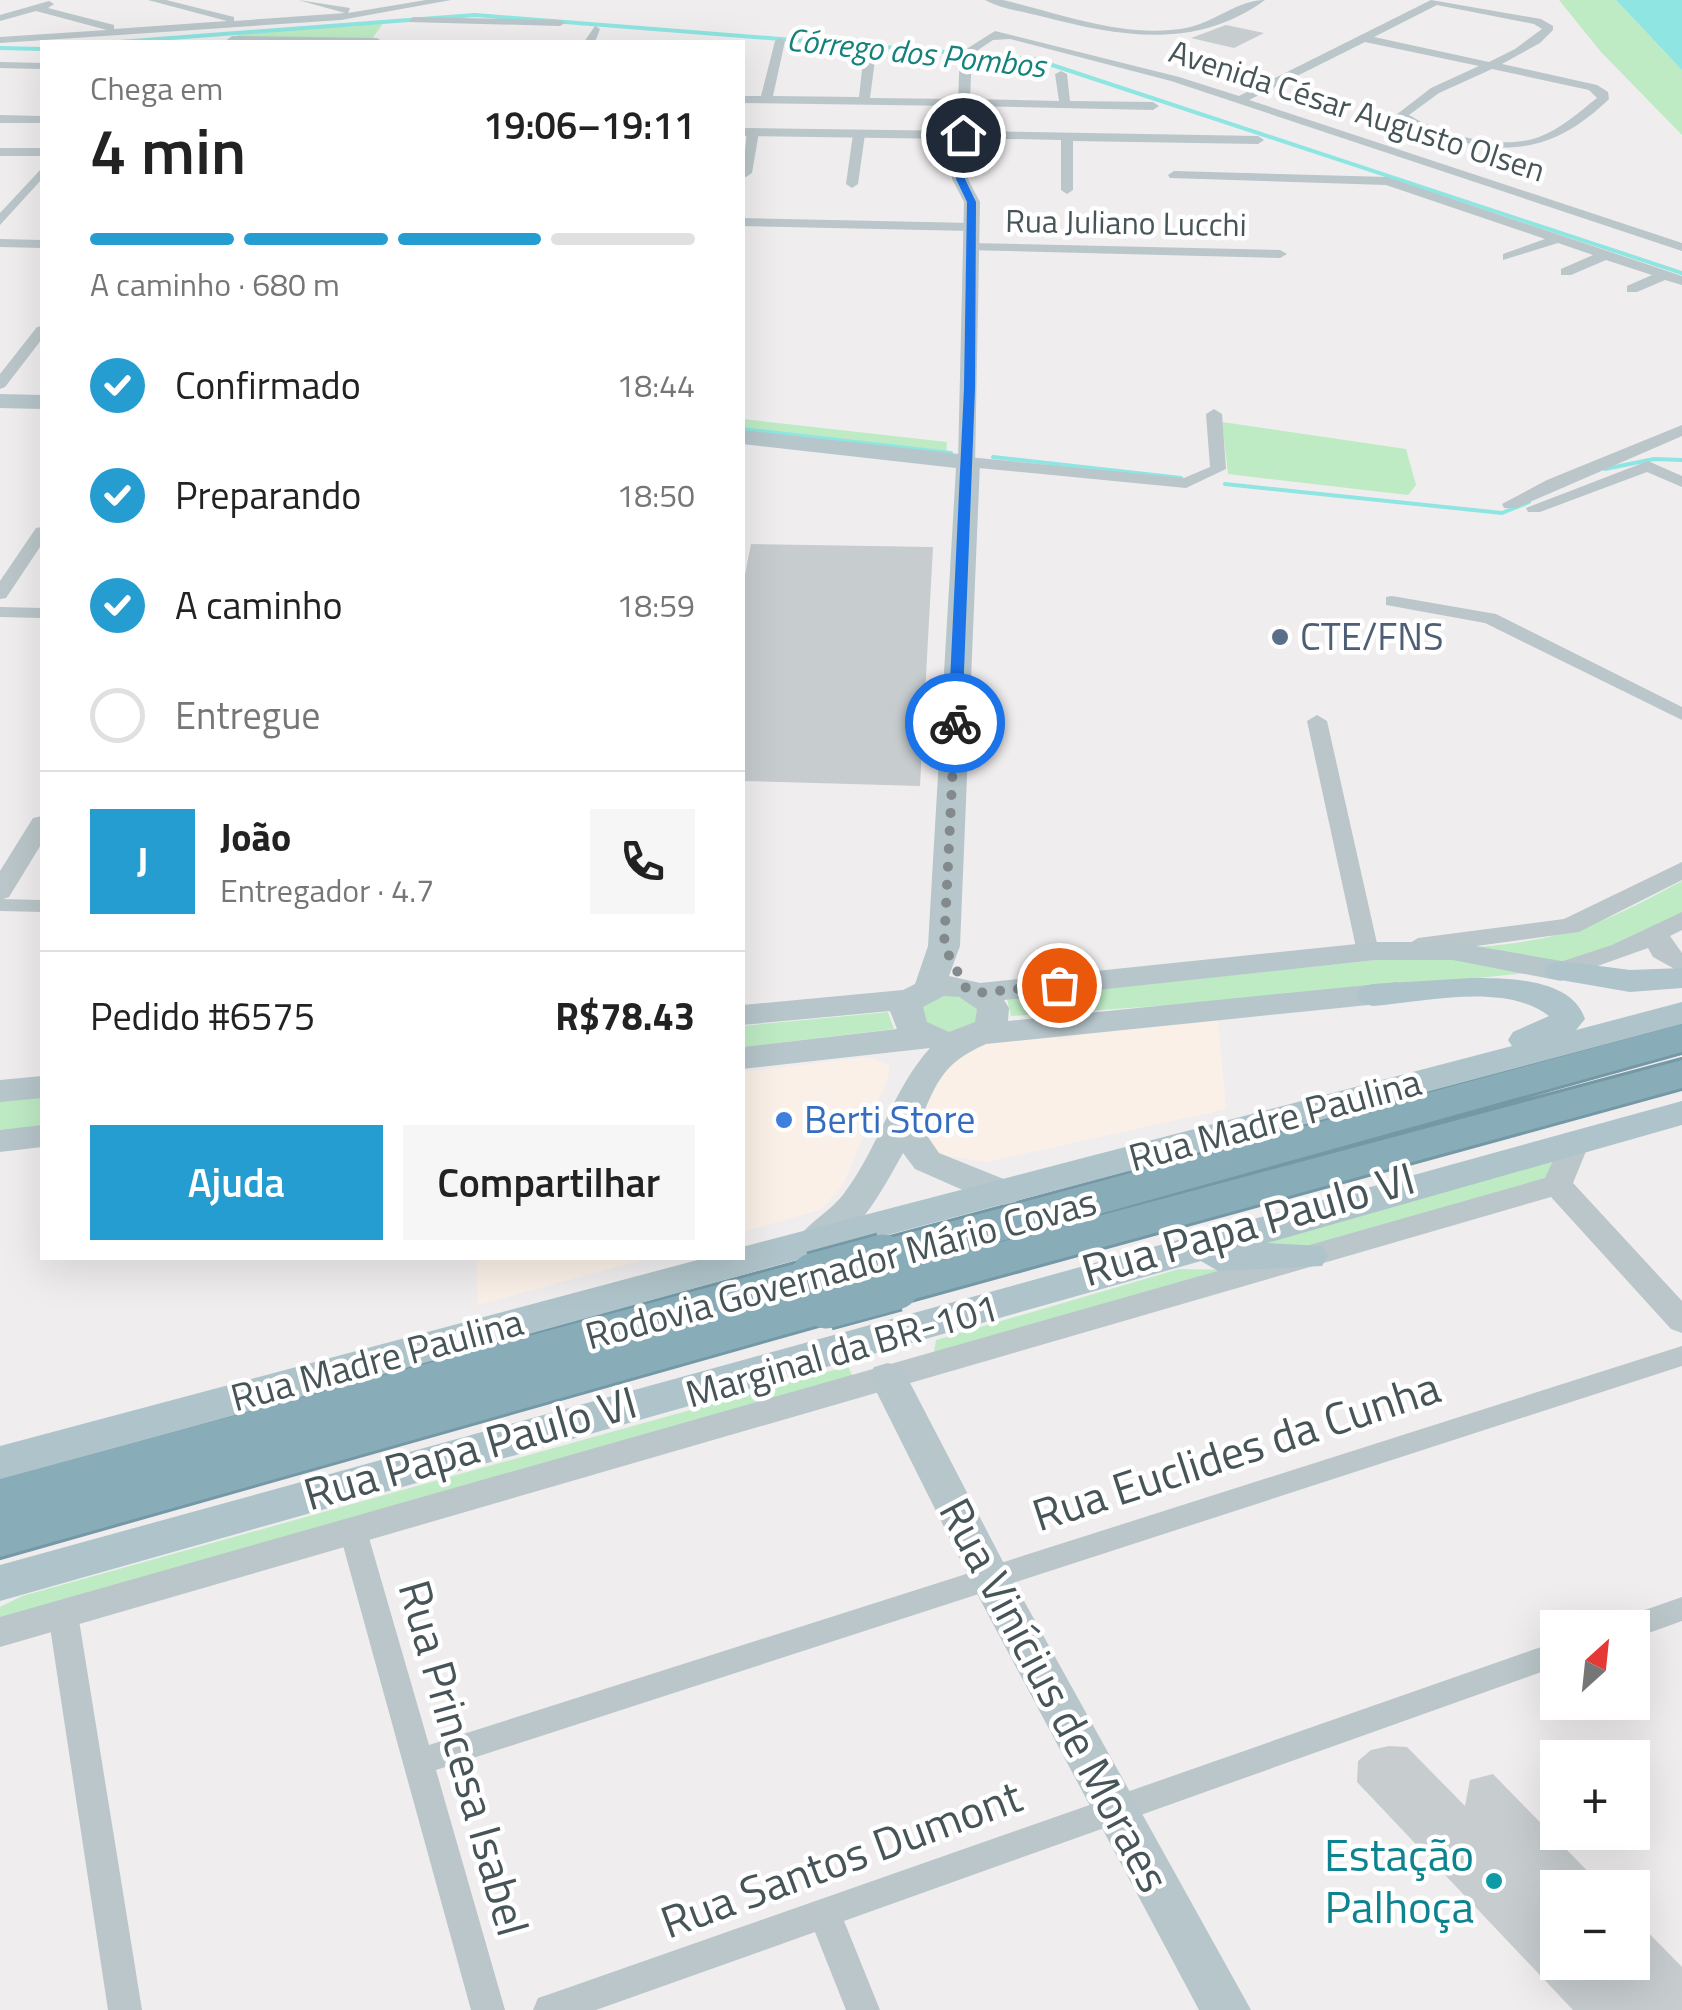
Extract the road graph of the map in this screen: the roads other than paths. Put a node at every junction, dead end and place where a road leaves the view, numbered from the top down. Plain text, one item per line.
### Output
1 (62, 0) edge
2 (153, 0) edge
3 (303, 0) edge
4 (446, 0) edge
5 (990, 0) edge
6 (1260, 0) edge
7 (1438, 1) edge
8 (1060, 6) dead end
9 (36, 8) junction
10 (1045, 12) junction
11 (364, 14) junction
12 (0, 18) edge
13 (502, 19) junction
14 (560, 23) dead end
15 (248, 24) junction
16 (387, 26) edge
17 (596, 29) dead end
18 (495, 31) dead end
19 (131, 32) junction
20 (1003, 35) junction
21 (1362, 38) junction
22 (0, 40) edge
23 (230, 40) edge
24 (590, 40) edge
25 (780, 41) dead end
26 (870, 52) dead end
27 (1487, 64) junction
28 (0, 65) edge
29 (16, 65) junction
30 (40, 66) edge
31 (1061, 74) dead end
32 (0, 81) edge
33 (745, 100) edge
34 (766, 100) junction
35 (1240, 100) junction
36 (864, 101) junction
37 (964, 103) junction
38 (1065, 105) junction
39 (1153, 106) dead end
40 (0, 119) edge
41 (40, 120) edge
42 (748, 132) edge
43 (860, 134) junction
44 (963, 135) junction
45 (1067, 137) junction
46 (1170, 139) junction
47 (1258, 140) dead end
48 (0, 152) edge
49 (40, 152) edge
50 (746, 173) dead end
51 (40, 174) edge
52 (1174, 175) junction
53 (852, 184) dead end
54 (1067, 190) dead end
55 (1176, 191) dead end
56 (0, 221) edge
57 (745, 222) edge
58 (971, 227) junction
59 (1558, 239) junction
60 (0, 243) edge
61 (40, 244) edge
62 (1682, 247) edge
63 (971, 248) junction
64 (1280, 254) dead end
65 (1606, 255) junction
66 (1508, 257) dead end
67 (1566, 272) dead end
68 (1664, 275) junction
69 (1682, 281) edge
70 (1632, 290) dead end
71 (40, 333) edge
72 (0, 384) edge
73 (0, 401) edge
74 (40, 402) edge
75 (1214, 414) dead end
76 (1682, 430) edge
77 (745, 437) edge
78 (1640, 460) junction
79 (968, 462) junction
80 (1682, 482) edge
81 (1510, 504) dead end
82 (1534, 508) dead end
83 (40, 535) edge
84 (0, 594) edge
85 (1392, 601) dead end
86 (0, 612) edge
87 (40, 613) edge
88 (1682, 714) edge
89 (1317, 722) dead end
90 (40, 826) edge
91 (1682, 870) edge
92 (0, 892) edge
93 (0, 905) edge
94 (40, 906) edge
95 (1682, 920) edge
96 (1656, 934) junction
97 (944, 946) junction
98 (1372, 952) junction
99 (1682, 966) edge
100 (1561, 971) junction
101 (1682, 978) edge
102 (972, 991) junction
103 (919, 994) junction
104 (1372, 994) junction
105 (1682, 1013) edge
106 (745, 1015) edge
107 (946, 1038) junction
108 (1682, 1038) edge
109 (745, 1058) edge
110 (1682, 1074) edge
111 (1409, 1085) junction
112 (40, 1087) edge
113 (0, 1091) edge
114 (1682, 1113) edge
115 (902, 1125) junction
116 (40, 1136) edge
117 (0, 1140) edge
118 (1574, 1144) junction
119 (1557, 1184) junction
120 (1003, 1192) junction
121 (1308, 1256) junction
122 (1172, 1258) junction
123 (847, 1267) junction
124 (1682, 1321) edge
125 (935, 1325) junction
126 (1682, 1356) edge
127 (876, 1361) junction
128 (0, 1463) edge
129 (0, 1500) edge
130 (353, 1531) junction
131 (0, 1536) edge
132 (46, 1570) junction
133 (990, 1576) junction
134 (0, 1584) edge
135 (0, 1592) edge
136 (1682, 1609) edge
137 (62, 1614) junction
138 (1650, 1621) edge
139 (0, 1632) edge
140 (1540, 1659) edge
141 (418, 1762) junction
142 (1114, 1809) junction
143 (824, 1913) junction
144 (126, 2010) edge
145 (488, 2010) edge
146 (550, 2010) edge
147 (863, 2010) edge
148 (1226, 2010) edge

1 - 9 street
2 - 15 street
3 - 11 street
4 - 16 street
5 - 10 street
6 - 10 street
7 - 21 street
7 - 27 street
8 - 10 street
9 - 12 street
9 - 19 street
10 - 20 street
11 - 15 street
11 - 16 street
13 - 14 street
13 - 16 street
13 - 18 street
15 - 19 street
16 - 23 street
17 - 24 street
19 - 22 street
20 - 35 street, Avenida César Augusto Olsen
20 - 37 street
21 - 27 street
21 - 35 street
25 - 34 street
26 - 36 street
27 - 27 street
28 - 29 street
29 - 30 street
29 - 32 street
31 - 38 street
33 - 34 street
34 - 36 street
35 - 62 street, Avenida César Augusto Olsen
36 - 37 street
37 - 38 street
37 - 44 street
38 - 39 street
40 - 41 street
42 - 43 street
42 - 50 street
43 - 44 street
43 - 53 street
44 - 45 street
44 - 58 street
45 - 46 street
45 - 54 street
46 - 47 street
46 - 52 street
48 - 49 street
51 - 56 street
52 - 55 street
52 - 59 street
57 - 58 street
58 - 63 street
59 - 65 street
59 - 66 street
60 - 61 street
63 - 64 street, Rua Juliano Lucchi
63 - 79 street
65 - 67 street
65 - 68 street
68 - 69 street
68 - 70 street
71 - 72 street
73 - 74 main road
75 - 79 street
76 - 78 street
77 - 79 main road
78 - 80 street
78 - 81 street
78 - 82 street
79 - 97 main road
83 - 84 street
85 - 88 street
86 - 87 street
89 - 98 street
90 - 92 street
91 - 98 street
93 - 94 street
95 - 96 street
96 - 99 street
96 - 100 street
97 - 102 main road
97 - 103 main road
98 - 100 main road
98 - 102 main road
100 - 101 main road
100 - 104 main road
102 - 103 main road
102 - 107 main road
103 - 106 main road
103 - 107 main road
104 - 107 main road
104 - 111 main road
105 - 111 main road, Rua Madre Paulina
107 - 109 main road
107 - 115 main road
108 - 123 highway, Rodovia Governador Mário Covas
110 - 123 highway, Rodovia Governador Mário Covas
111 - 120 main road, Rua Madre Paulina
112 - 113 main road
114 - 118 main road, Marginal da BR-101
115 - 120 main road
115 - 123 main road
116 - 117 main road
118 - 119 street
118 - 122 main road, Marginal da BR-101
119 - 121 street, Rua Papa Paulo VI
119 - 124 street
120 - 123 main road, Rua Madre Paulina
121 - 122 main road
121 - 127 street, Rua Papa Paulo VI
122 - 125 main road, Marginal da BR-101
123 - 125 main road
123 - 127 main road
123 - 128 main road, Rua Madre Paulina
123 - 129 highway, Rodovia Governador Mário Covas
123 - 131 highway, Rodovia Governador Mário Covas
125 - 127 main road, Marginal da BR-101
126 - 133 street, Rua Euclides da Cunha
127 - 130 street, Rua Papa Paulo VI
127 - 132 main road, Marginal da BR-101
127 - 133 main road, Rua Vinícius de Moraes
130 - 137 street, Rua Papa Paulo VI
130 - 141 street, Rua Princesa Isabel
132 - 134 main road, Marginal da BR-101
132 - 135 main road
133 - 141 street, Rua Euclides da Cunha
133 - 142 main road, Rua Vinícius de Moraes
136 - 138 street
137 - 139 street, Rua Papa Paulo VI
137 - 144 street
140 - 142 street, Rua Santos Dumont
141 - 145 street, Rua Princesa Isabel
142 - 143 street, Rua Santos Dumont
142 - 148 main road, Rua Vinícius de Moraes
143 - 146 street, Rua Santos Dumont
143 - 147 street

